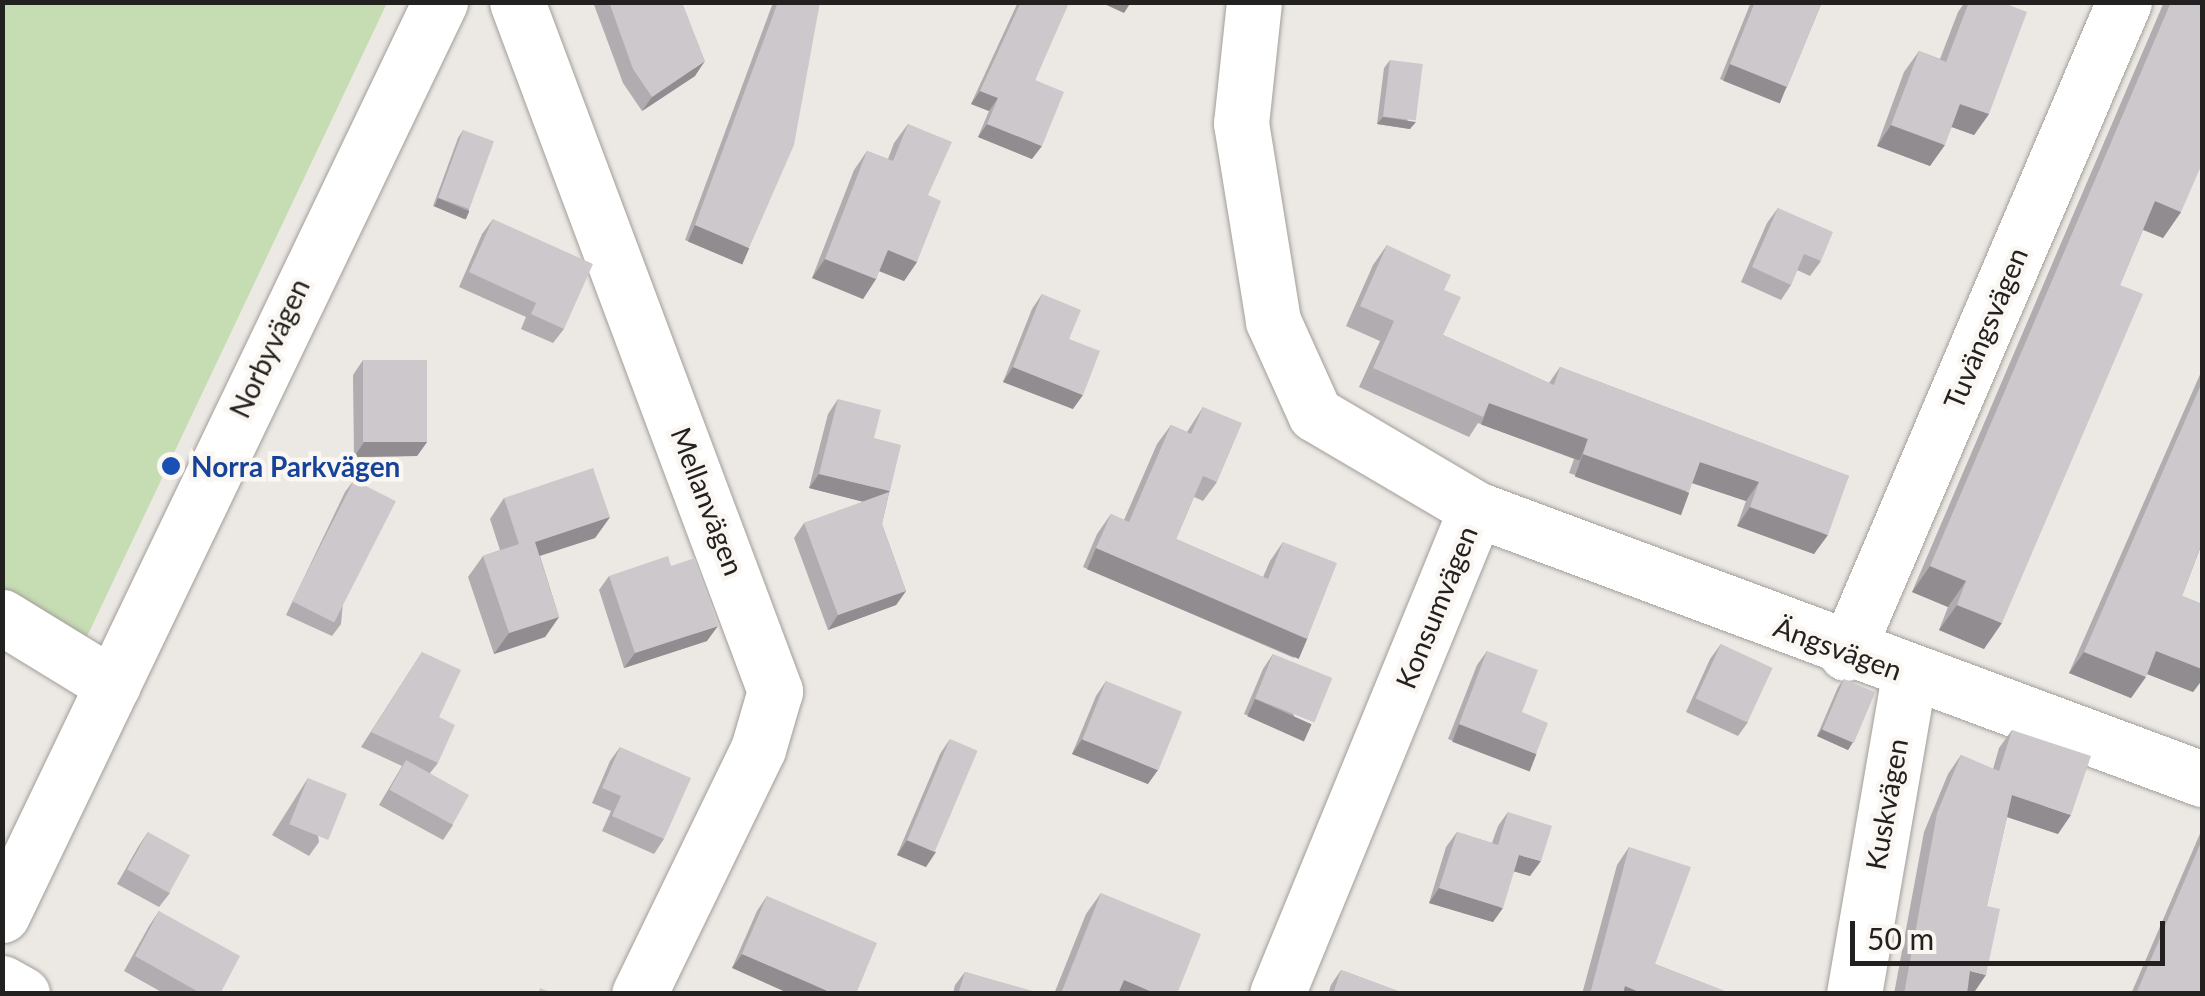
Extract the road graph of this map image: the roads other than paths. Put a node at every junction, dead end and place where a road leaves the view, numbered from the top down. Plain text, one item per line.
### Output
1 (440, 2) edge
2 (517, 2) edge
3 (1254, 2) edge
4 (2124, 2) edge
5 (1476, 509) junction
6 (2, 616) edge
7 (1846, 653) junction
8 (1908, 674) junction
9 (113, 685) junction
10 (2201, 774) edge
11 (2, 915) edge
12 (2, 983) edge
13 (22, 994) edge
14 (639, 994) edge
15 (1277, 994) edge
16 (1854, 994) edge

1 - 9 street, Norbyvägen
2 - 14 street, Mellanvägen
3 - 5 street, Konsumvägen
4 - 7 street, Tuvängsvägen
5 - 7 street, Ängsvägen
5 - 15 street, Konsumvägen
6 - 9 street
7 - 8 street, Ängsvägen
8 - 10 street, Ängsvägen
8 - 16 street, Kuskvägen
9 - 11 street, Norbyvägen
12 - 13 street

